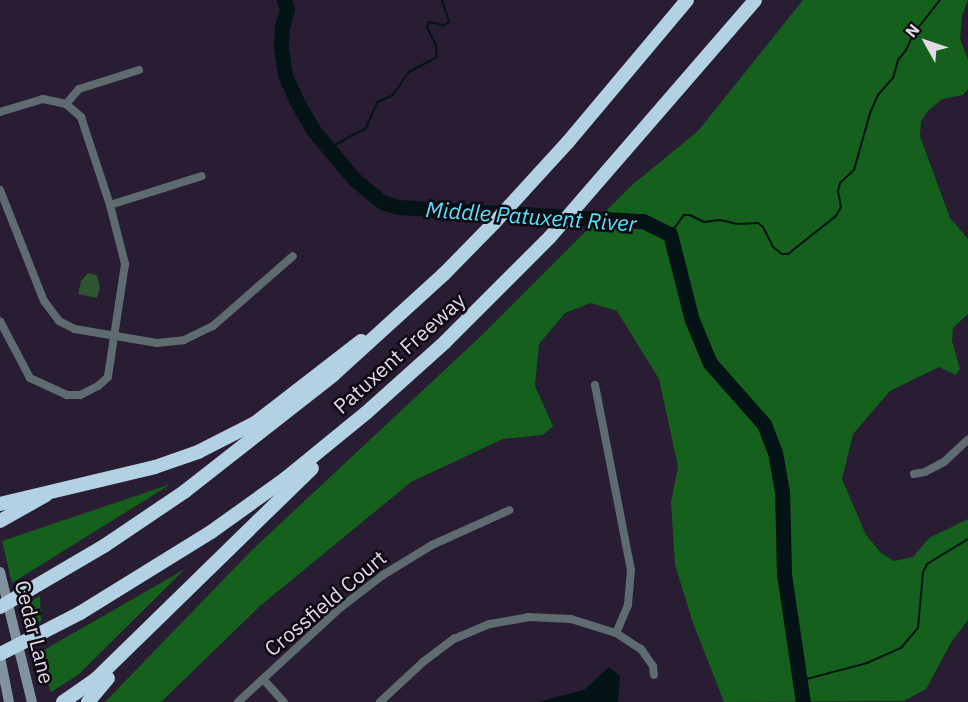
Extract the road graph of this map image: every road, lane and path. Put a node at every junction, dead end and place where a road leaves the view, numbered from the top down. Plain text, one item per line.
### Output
1 (687, 0) edge
2 (755, 0) edge
3 (139, 70) dead end
4 (66, 104) junction
5 (0, 112) edge
6 (202, 176) dead end
7 (0, 190) edge
8 (110, 204) junction
9 (3, 213) edge
10 (293, 256) dead end
11 (409, 306) junction
12 (0, 321) edge
13 (116, 336) junction
14 (411, 374) junction
15 (595, 386) dead end
16 (968, 440) edge
17 (914, 474) dead end
18 (53, 490) junction
19 (0, 504) edge
20 (510, 510) dead end
21 (0, 521) edge
22 (0, 572) edge
23 (0, 607) edge
24 (164, 613) junction
25 (616, 633) junction
26 (0, 656) edge
27 (654, 675) dead end
28 (263, 679) junction
29 (9, 702) edge
30 (32, 702) edge
31 (63, 702) edge
32 (88, 702) edge
33 (238, 702) edge
34 (284, 702) edge
35 (380, 702) edge

1 - 11 highway, Patuxent Freeway
2 - 14 highway, Patuxent Freeway
3 - 4 street
4 - 5 street
4 - 8 street
6 - 8 street
7 - 9 street
8 - 13 street
9 - 13 street
10 - 13 street
11 - 18 highway
11 - 23 highway, Patuxent Freeway
12 - 13 street
14 - 24 highway
14 - 26 highway, Patuxent Freeway
15 - 25 street
16 - 17 street
18 - 19 highway
18 - 21 highway
20 - 28 street, Crossfield Court
22 - 30 main road, Cedar Lane
24 - 31 highway
24 - 32 highway
25 - 27 street
25 - 35 street
26 - 29 main road, Cedar Lane
28 - 33 street, Crossfield Court
28 - 34 street

